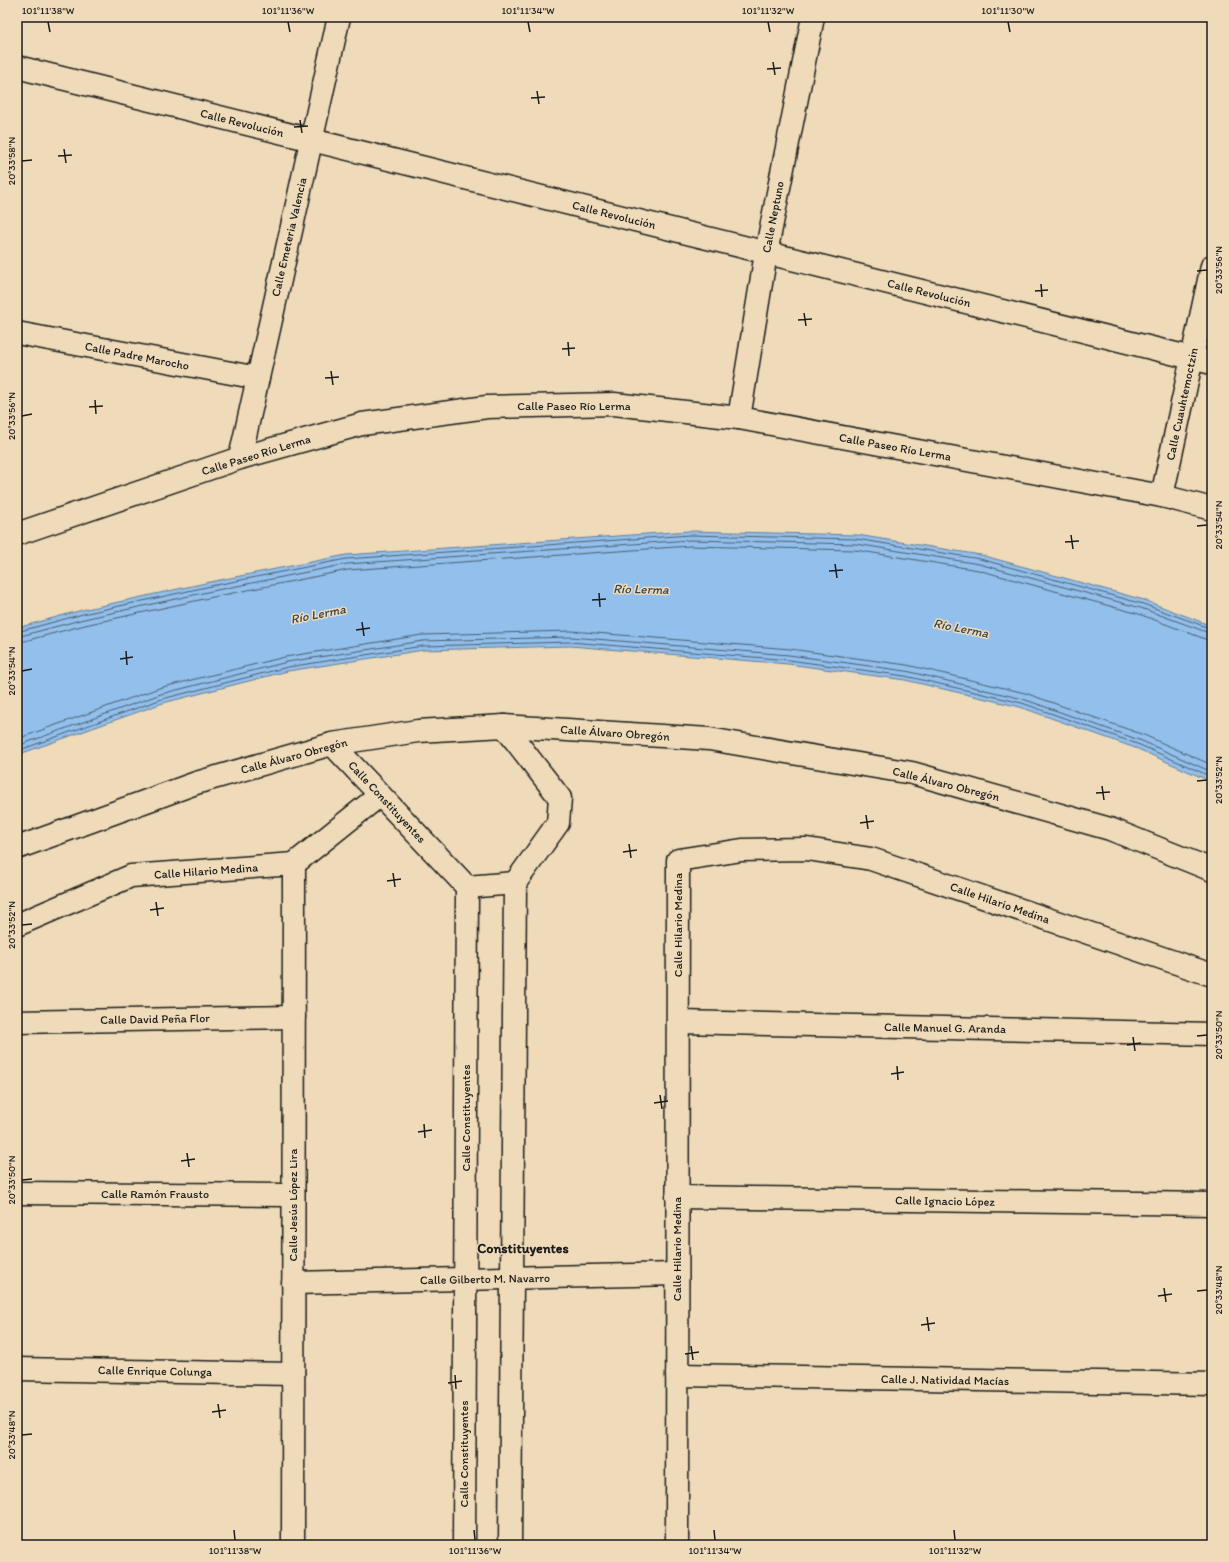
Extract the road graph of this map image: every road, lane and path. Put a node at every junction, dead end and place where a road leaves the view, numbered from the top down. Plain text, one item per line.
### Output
1 (339, 17) edge
2 (813, 17) edge
3 (17, 67) edge
4 (311, 140) junction
5 (766, 252) junction
6 (1212, 266) edge
7 (17, 333) edge
8 (1202, 360) edge
9 (258, 378) junction
10 (739, 418) junction
11 (240, 458) junction
12 (1162, 496) junction
13 (1212, 509) edge
14 (17, 534) edge
15 (504, 726) junction
16 (332, 744) junction
17 (380, 794) junction
18 (17, 848) edge
19 (294, 864) junction
20 (1212, 870) edge
21 (515, 883) junction
22 (467, 887) junction
23 (17, 925) edge
24 (1212, 975) edge
25 (294, 1017) junction
26 (17, 1022) edge
27 (678, 1022) junction
28 (1212, 1034) edge
29 (17, 1193) edge
30 (293, 1195) junction
31 (677, 1197) junction
32 (1212, 1204) edge
33 (677, 1274) junction
34 (512, 1278) junction
35 (465, 1279) junction
36 (293, 1283) junction
37 (17, 1368) edge
38 (293, 1374) junction
39 (677, 1375) junction
40 (1212, 1384) edge
41 (293, 1545) edge
42 (464, 1545) edge
43 (510, 1545) edge
44 (677, 1545) edge

1 - 4 street, Calle Emeteria Valencia
2 - 5 street, Calle Neptuno
3 - 4 street, Calle Revolución
4 - 5 street, Calle Revolución
4 - 9 street, Calle Emeteria Valencia
5 - 8 street, Calle Revolución
5 - 10 street, Calle Neptuno
6 - 8 street, Calle Cuauhtemoctzin
7 - 9 street, Calle Padre Marocho
8 - 12 street, Calle Cuauhtemoctzin
9 - 11 street, Calle Emeteria Valencia
10 - 11 street, Calle Paseo Río Lerma
10 - 12 street, Calle Paseo Río Lerma
11 - 14 street, Calle Paseo Río Lerma
12 - 13 street, Calle Paseo Río Lerma
15 - 16 street, Calle Álvaro Obregón
15 - 20 street, Calle Álvaro Obregón
15 - 21 street
16 - 17 street, Calle Constituyentes
16 - 18 street, Calle Álvaro Obregón
17 - 19 street
17 - 22 street, Calle Constituyentes
19 - 23 street, Calle Hilario Medina
19 - 25 street, Calle Jesús López Lira
21 - 22 street
21 - 34 street
22 - 35 street, Calle Constituyentes
24 - 27 street, Calle Hilario Medina
25 - 26 street, Calle David Peña Flor
25 - 30 street, Calle Jesús López Lira
27 - 28 street, Calle Manuel G. Aranda
27 - 31 street, Calle Hilario Medina
29 - 30 street, Calle Ramón Frausto
30 - 36 street, Calle Jesús López Lira
31 - 32 street, Calle Ignacio López
31 - 33 street, Calle Hilario Medina
33 - 34 street, Calle Gilberto M. Navarro
33 - 39 street, Calle Hilario Medina
34 - 35 street, Calle Gilberto M. Navarro
34 - 43 street
35 - 36 street, Calle Gilberto M. Navarro
35 - 42 street, Calle Constituyentes
36 - 38 street, Calle Jesús López Lira
37 - 38 street, Calle Enrique Colunga
38 - 41 street, Calle Jesús López Lira
39 - 40 street, Calle J. Natividad Macías
39 - 44 street, Calle Hilario Medina

